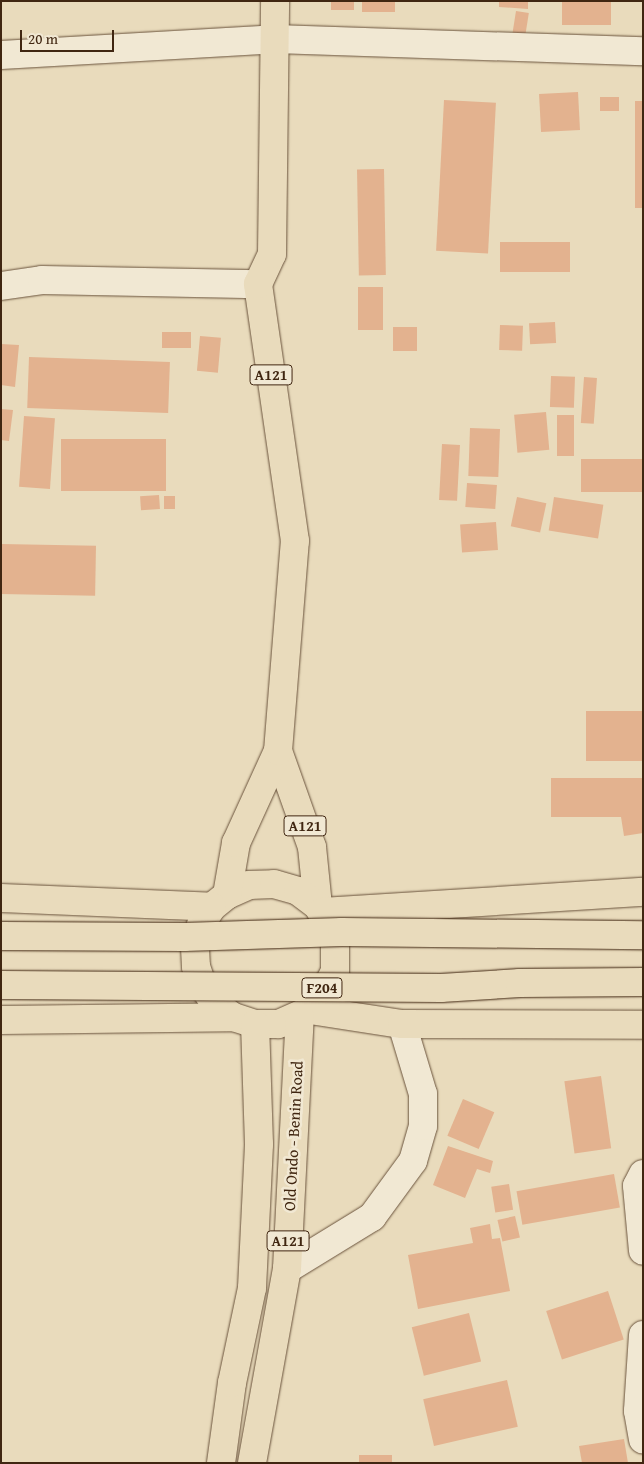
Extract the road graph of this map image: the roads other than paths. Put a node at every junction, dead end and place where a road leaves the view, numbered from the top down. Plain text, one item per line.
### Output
1 (275, 1) edge
2 (275, 39) junction
3 (643, 51) edge
4 (1, 56) edge
5 (258, 284) junction
6 (1, 286) edge
7 (278, 751) junction
8 (643, 892) edge
9 (1, 898) edge
10 (219, 901) junction
11 (320, 909) junction
12 (643, 935) edge
13 (1, 936) edge
14 (643, 982) edge
15 (1, 986) edge
16 (305, 1013) junction
17 (1, 1020) edge
18 (244, 1020) junction
19 (402, 1024) junction
20 (643, 1024) edge
21 (643, 1174) edge
22 (643, 1251) edge
23 (287, 1269) junction
24 (643, 1335) edge
25 (643, 1440) edge
26 (221, 1463) edge
27 (252, 1463) edge

1 - 2 main road
2 - 3 street
2 - 4 street
2 - 5 main road
5 - 6 street
5 - 7 main road, A121
7 - 10 main road, A121
7 - 11 main road, A121
8 - 11 main road
9 - 10 main road
10 - 11 main road, A121
10 - 18 main road, A121
11 - 16 main road, A121
12 - 13 main road, bridge
14 - 15 main road, F204, bridge
16 - 18 main road
16 - 19 main road
16 - 23 main road, Old Ondo - Benin Road / A121
17 - 18 main road
18 - 26 main road, Old Ondo - Benin Road / A121
19 - 20 main road
19 - 23 street
21 - 22 street
23 - 27 main road, Old Ondo - Benin Road / A121
24 - 25 street

